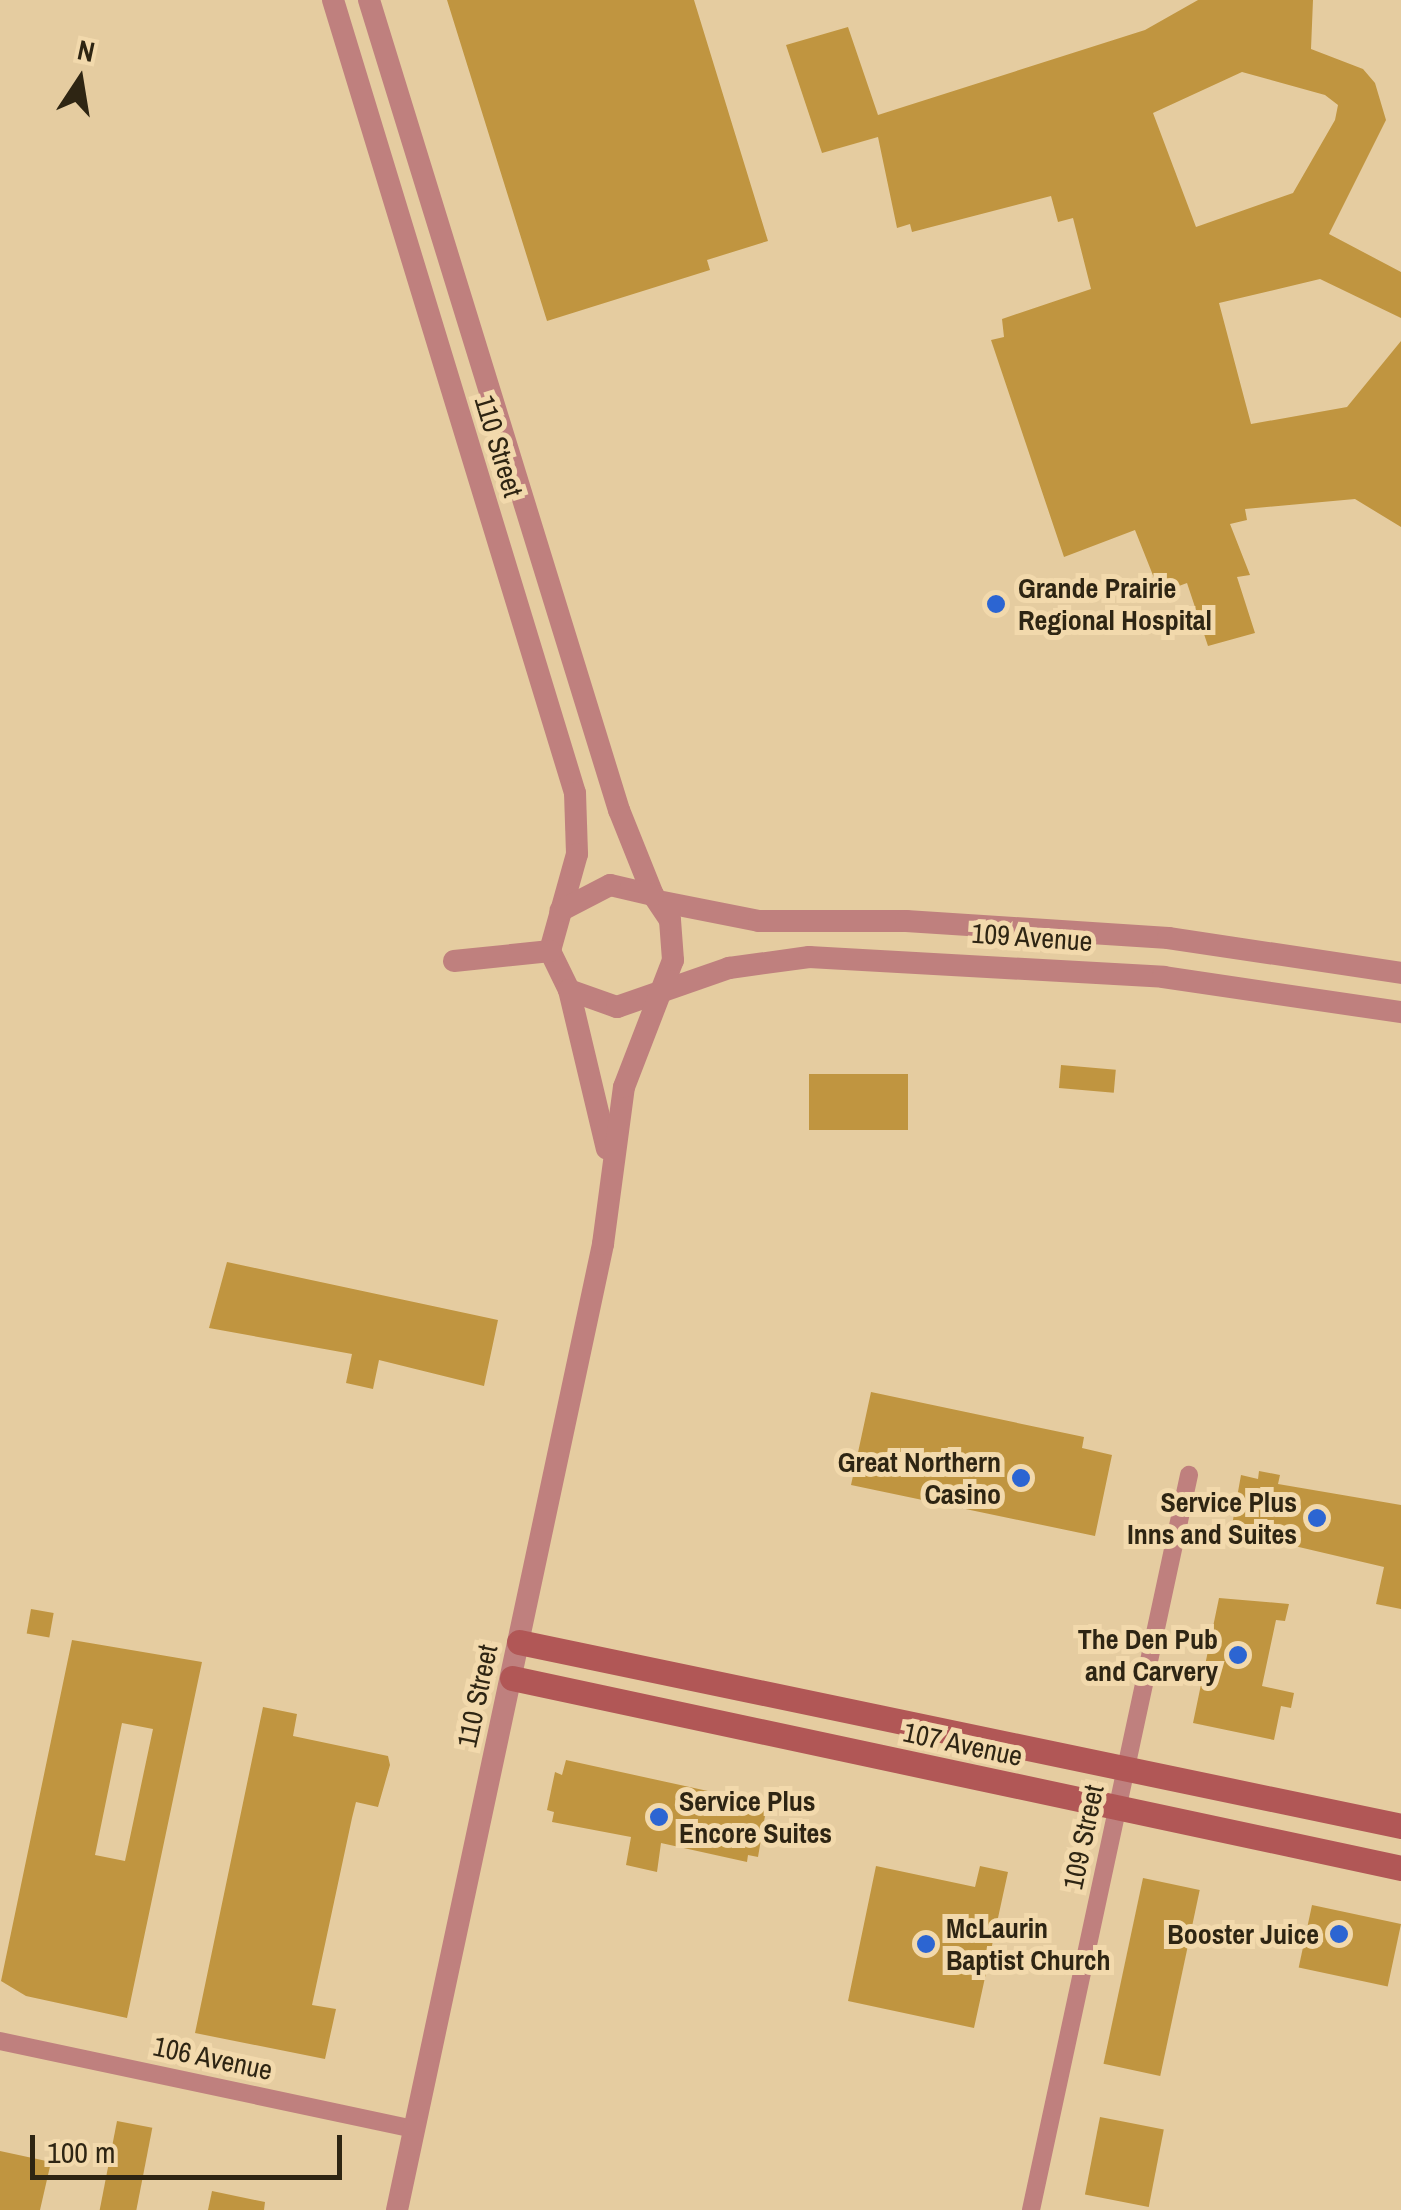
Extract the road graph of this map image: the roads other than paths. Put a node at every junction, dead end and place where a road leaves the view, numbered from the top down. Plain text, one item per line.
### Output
1 (333, 0) edge
2 (370, 0) edge
3 (658, 899) junction
4 (560, 911) junction
5 (550, 952) junction
6 (454, 960) dead end
7 (1401, 972) edge
8 (569, 990) junction
9 (662, 991) junction
10 (1401, 1012) edge
11 (612, 1193) junction
12 (1189, 1475) dead end
13 (519, 1642) junction
14 (512, 1678) junction
15 (852, 1710) junction
16 (1126, 1768) junction
17 (1118, 1808) junction
18 (1401, 1826) edge
19 (1401, 1868) edge
20 (0, 2042) edge
21 (414, 2129) junction
22 (397, 2210) edge
23 (1031, 2210) edge

1 - 4 street, 110 Street
2 - 3 street, 110 Street
3 - 4 street
3 - 7 street, 109 Avenue
3 - 9 street
4 - 5 street
5 - 6 street
5 - 8 street
8 - 9 street
8 - 11 street, 110 Street
9 - 10 street, 109 Avenue
9 - 11 street, 110 Street
11 - 13 street, 110 Street
12 - 16 street, 109 Street
13 - 14 street, 110 Street
13 - 15 main road, 107 Avenue
14 - 15 main road
14 - 17 main road, 107 Avenue
14 - 21 street, 110 Street
15 - 16 main road, 107 Avenue
16 - 17 street, 109 Street
16 - 18 main road, 107 Avenue
17 - 19 main road, 107 Avenue
17 - 23 street, 109 Street
20 - 21 street, 106 Avenue
21 - 22 street, 110 Street

